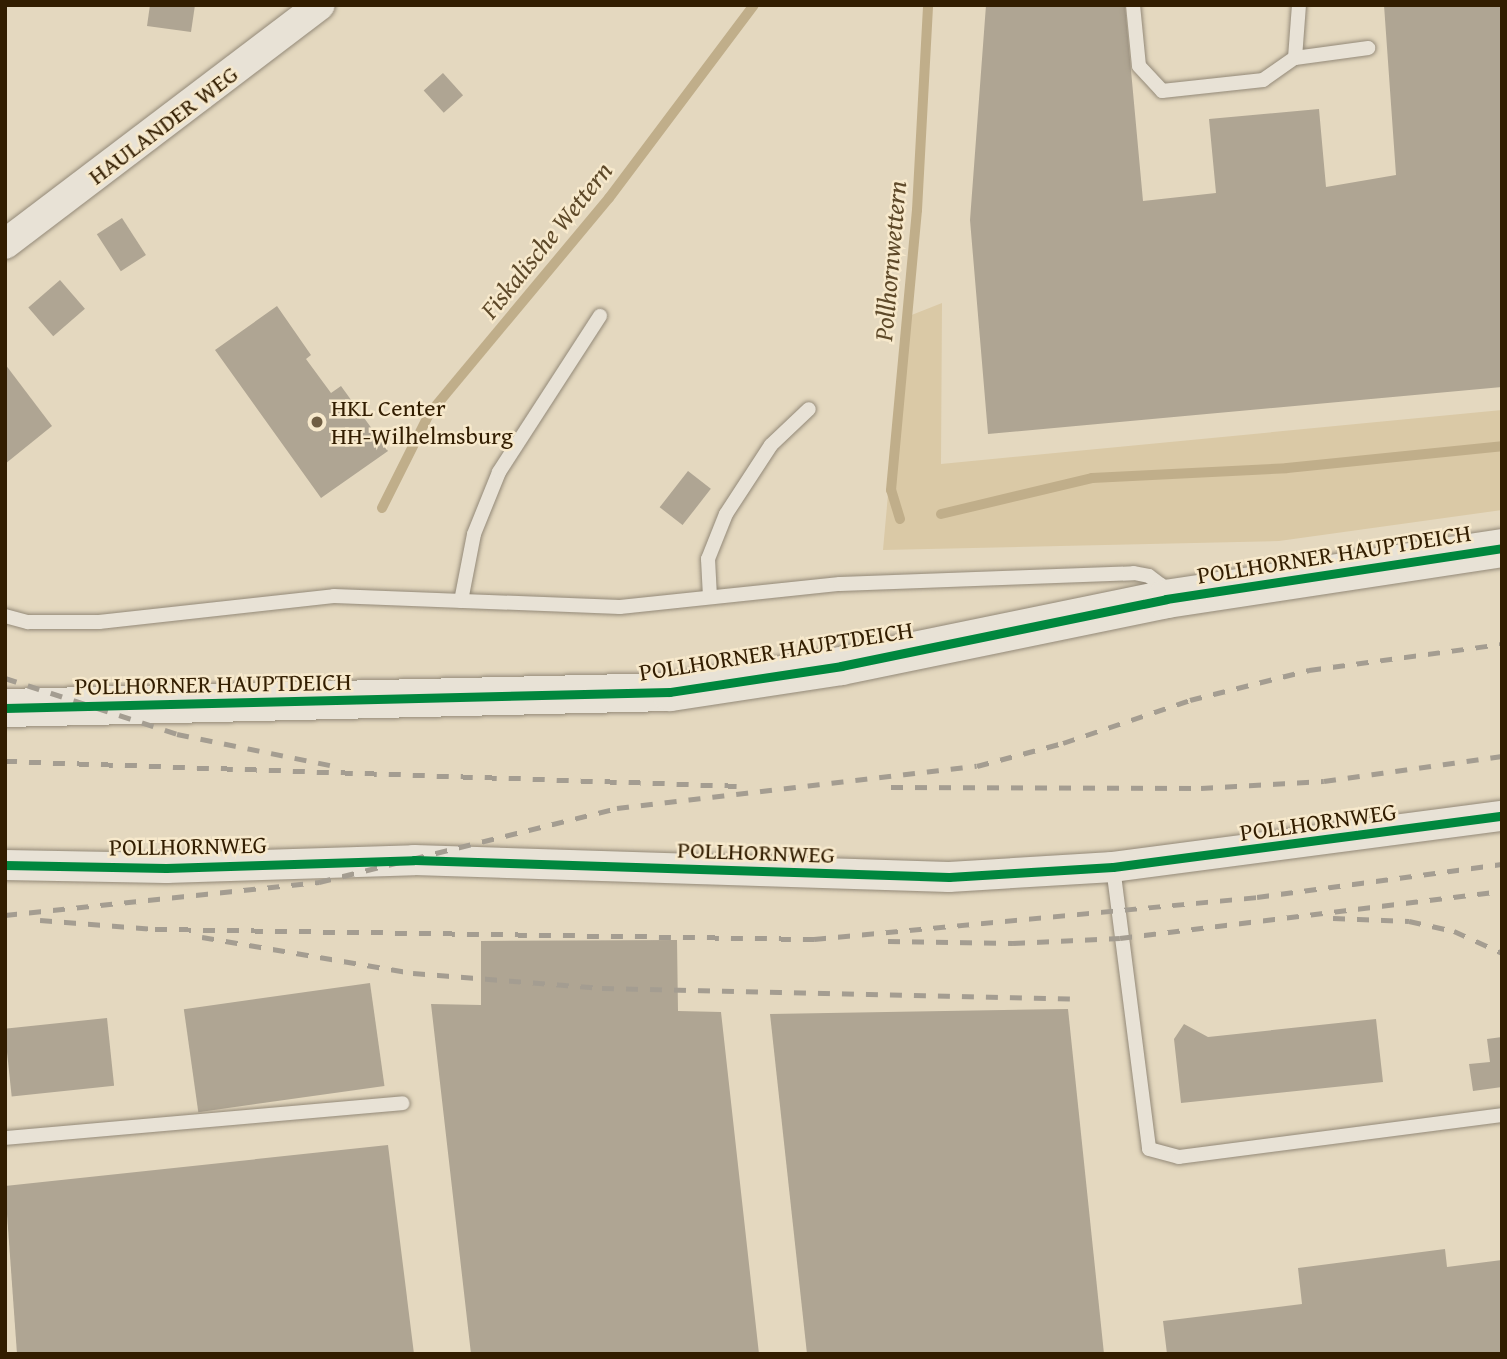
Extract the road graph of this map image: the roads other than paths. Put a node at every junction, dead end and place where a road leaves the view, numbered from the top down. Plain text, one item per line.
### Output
1 (320, 5) edge
2 (1133, 5) edge
3 (1299, 5) edge
4 (1368, 48) dead end
5 (1295, 58) junction
6 (5, 244) edge
7 (600, 316) dead end
8 (809, 409) dead end
9 (1502, 548) edge
10 (710, 597) junction
11 (1166, 599) junction
12 (461, 601) junction
13 (5, 615) edge
14 (5, 708) edge
15 (1502, 816) edge
16 (5, 865) edge
17 (1113, 867) junction
18 (402, 1102) dead end
19 (1502, 1115) edge
20 (5, 1138) edge

1 - 6 street, HAULANDER WEG
2 - 5 lane
3 - 5 lane
4 - 5 lane
7 - 12 lane
8 - 10 lane
9 - 11 main road, POLLHORNER HAUPTDEICH
10 - 11 lane
10 - 12 lane
11 - 14 main road, POLLHORNER HAUPTDEICH
12 - 13 lane
15 - 17 street, POLLHORNWEG
16 - 17 street, POLLHORNWEG
17 - 19 lane
18 - 20 lane

